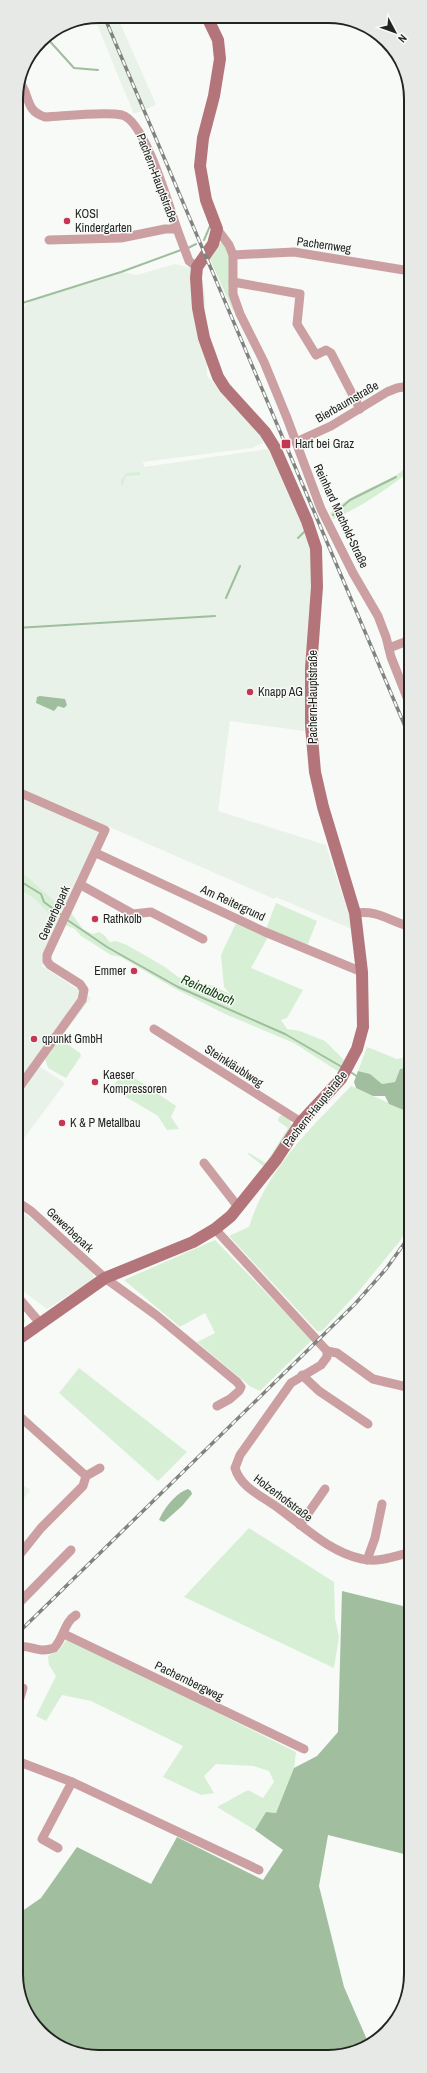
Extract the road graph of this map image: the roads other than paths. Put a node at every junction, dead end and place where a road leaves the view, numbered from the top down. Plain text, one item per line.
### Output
1 (210, 23) edge
2 (24, 89) edge
3 (177, 229) junction
4 (217, 229) junction
5 (49, 240) dead end
6 (233, 256) junction
7 (197, 268) junction
8 (404, 270) edge
9 (233, 282) junction
10 (404, 387) edge
11 (360, 409) junction
12 (296, 442) junction
13 (404, 642) edge
14 (389, 648) junction
15 (404, 690) edge
16 (23, 794) edge
17 (96, 853) junction
18 (81, 885) junction
19 (356, 913) junction
20 (404, 925) edge
21 (204, 939) dead end
22 (362, 972) junction
23 (154, 1029) dead end
24 (23, 1082) edge
25 (301, 1122) junction
26 (204, 1163) dead end
27 (23, 1206) edge
28 (239, 1208) junction
29 (215, 1229) junction
30 (106, 1278) junction
31 (23, 1302) edge
32 (40, 1323) junction
33 (23, 1335) edge
34 (327, 1351) junction
35 (302, 1375) junction
36 (404, 1386) edge
37 (217, 1406) dead end
38 (23, 1420) edge
39 (368, 1424) dead end
40 (100, 1468) dead end
41 (86, 1476) junction
42 (325, 1489) dead end
43 (382, 1504) dead end
44 (300, 1525) junction
45 (23, 1550) edge
46 (71, 1550) dead end
47 (404, 1553) edge
48 (367, 1560) junction
49 (23, 1599) edge
50 (76, 1615) dead end
51 (64, 1634) junction
52 (23, 1646) edge
53 (304, 1749) dead end
54 (23, 1763) edge
55 (72, 1782) junction
56 (58, 1848) dead end
57 (259, 1870) dead end

1 - 4 main road
2 - 3 street, Pachern-Hauptstraße
3 - 5 street, Pachern-Hauptstraße
3 - 7 street, Pachern-Hauptstraße
4 - 6 street, Reinhard Machold-Straße
4 - 7 main road
6 - 8 street, Pachernweg
6 - 9 street, Reinhard Machold-Straße
7 - 19 main road, Pachern-Hauptstraße
9 - 11 street
9 - 12 street, Reinhard Machold-Straße
10 - 11 street, Bierbaumstraße
11 - 12 street, Bierbaumstraße
12 - 14 street, Reinhard Machold-Straße
13 - 14 street
14 - 15 street, Reinhard Machold-Straße
16 - 17 street, Gewerbepark
17 - 18 street, Gewerbepark
17 - 22 street, Am Reitergrund
18 - 21 street
18 - 24 street, Gewerbepark
19 - 20 street
19 - 22 main road, Pachern-Hauptstraße
22 - 25 main road, Pachern-Hauptstraße
23 - 25 street, Steinkläublweg
25 - 28 main road, Pachern-Hauptstraße
26 - 28 street
27 - 30 street, Gewerbepark
28 - 29 main road, Pachern-Hauptstraße
29 - 30 main road, Pachern-Hauptstraße
29 - 34 street
30 - 32 main road, Pachern-Hauptstraße
30 - 37 street
31 - 32 street
32 - 33 main road, Pachern-Hauptstraße
34 - 35 street, Holzerhofstraße
34 - 36 street
35 - 39 street
35 - 44 street, Holzerhofstraße
38 - 41 street
40 - 41 street
41 - 45 street
42 - 44 street
43 - 48 street
44 - 48 street, Holzerhofstraße
46 - 49 street
47 - 48 street, Holzerhofstraße
50 - 51 street
51 - 52 street
51 - 53 street, Pachernbergweg
54 - 55 street
55 - 56 street
55 - 57 street

